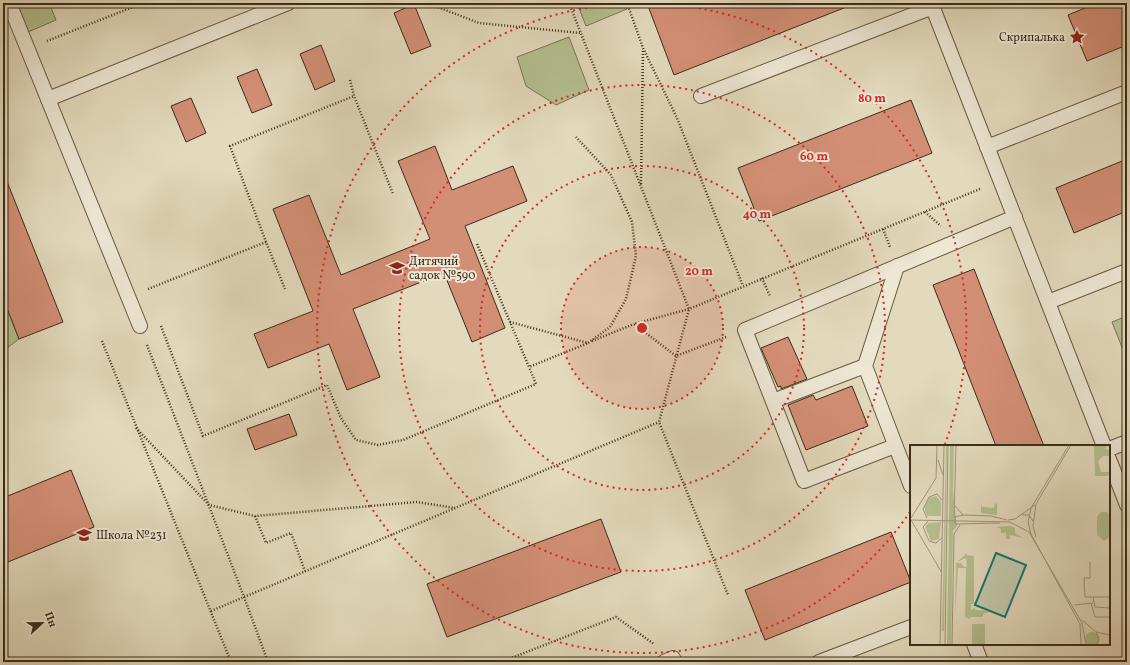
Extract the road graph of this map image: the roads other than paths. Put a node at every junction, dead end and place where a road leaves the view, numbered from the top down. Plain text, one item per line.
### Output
1 (9, 3) edge
2 (288, 3) edge
3 (932, 5) edge
4 (1127, 92) edge
5 (700, 96) dead end
6 (48, 99) junction
7 (987, 147) junction
8 (1014, 217) junction
9 (897, 266) junction
10 (1127, 271) edge
11 (1048, 302) junction
12 (140, 326) road end
13 (864, 366) junction
14 (773, 401) junction
15 (1127, 442) edge
16 (1104, 445) edge
17 (896, 446) junction
18 (1110, 449) edge
19 (1110, 462) edge
20 (910, 483) edge
21 (1127, 505) edge
22 (910, 627) edge
23 (974, 645) edge
24 (819, 662) edge
25 (981, 662) edge

1 - 6 lane
2 - 6 lane
3 - 5 lane
3 - 7 lane
4 - 7 lane
6 - 12 lane
7 - 8 lane
8 - 9 lane
8 - 11 lane
9 - 13 lane
9 - 14 lane
10 - 11 lane
11 - 16 lane
13 - 14 lane
13 - 17 lane
14 - 17 lane
15 - 18 lane
17 - 20 lane
19 - 21 lane
22 - 24 lane
23 - 25 lane

